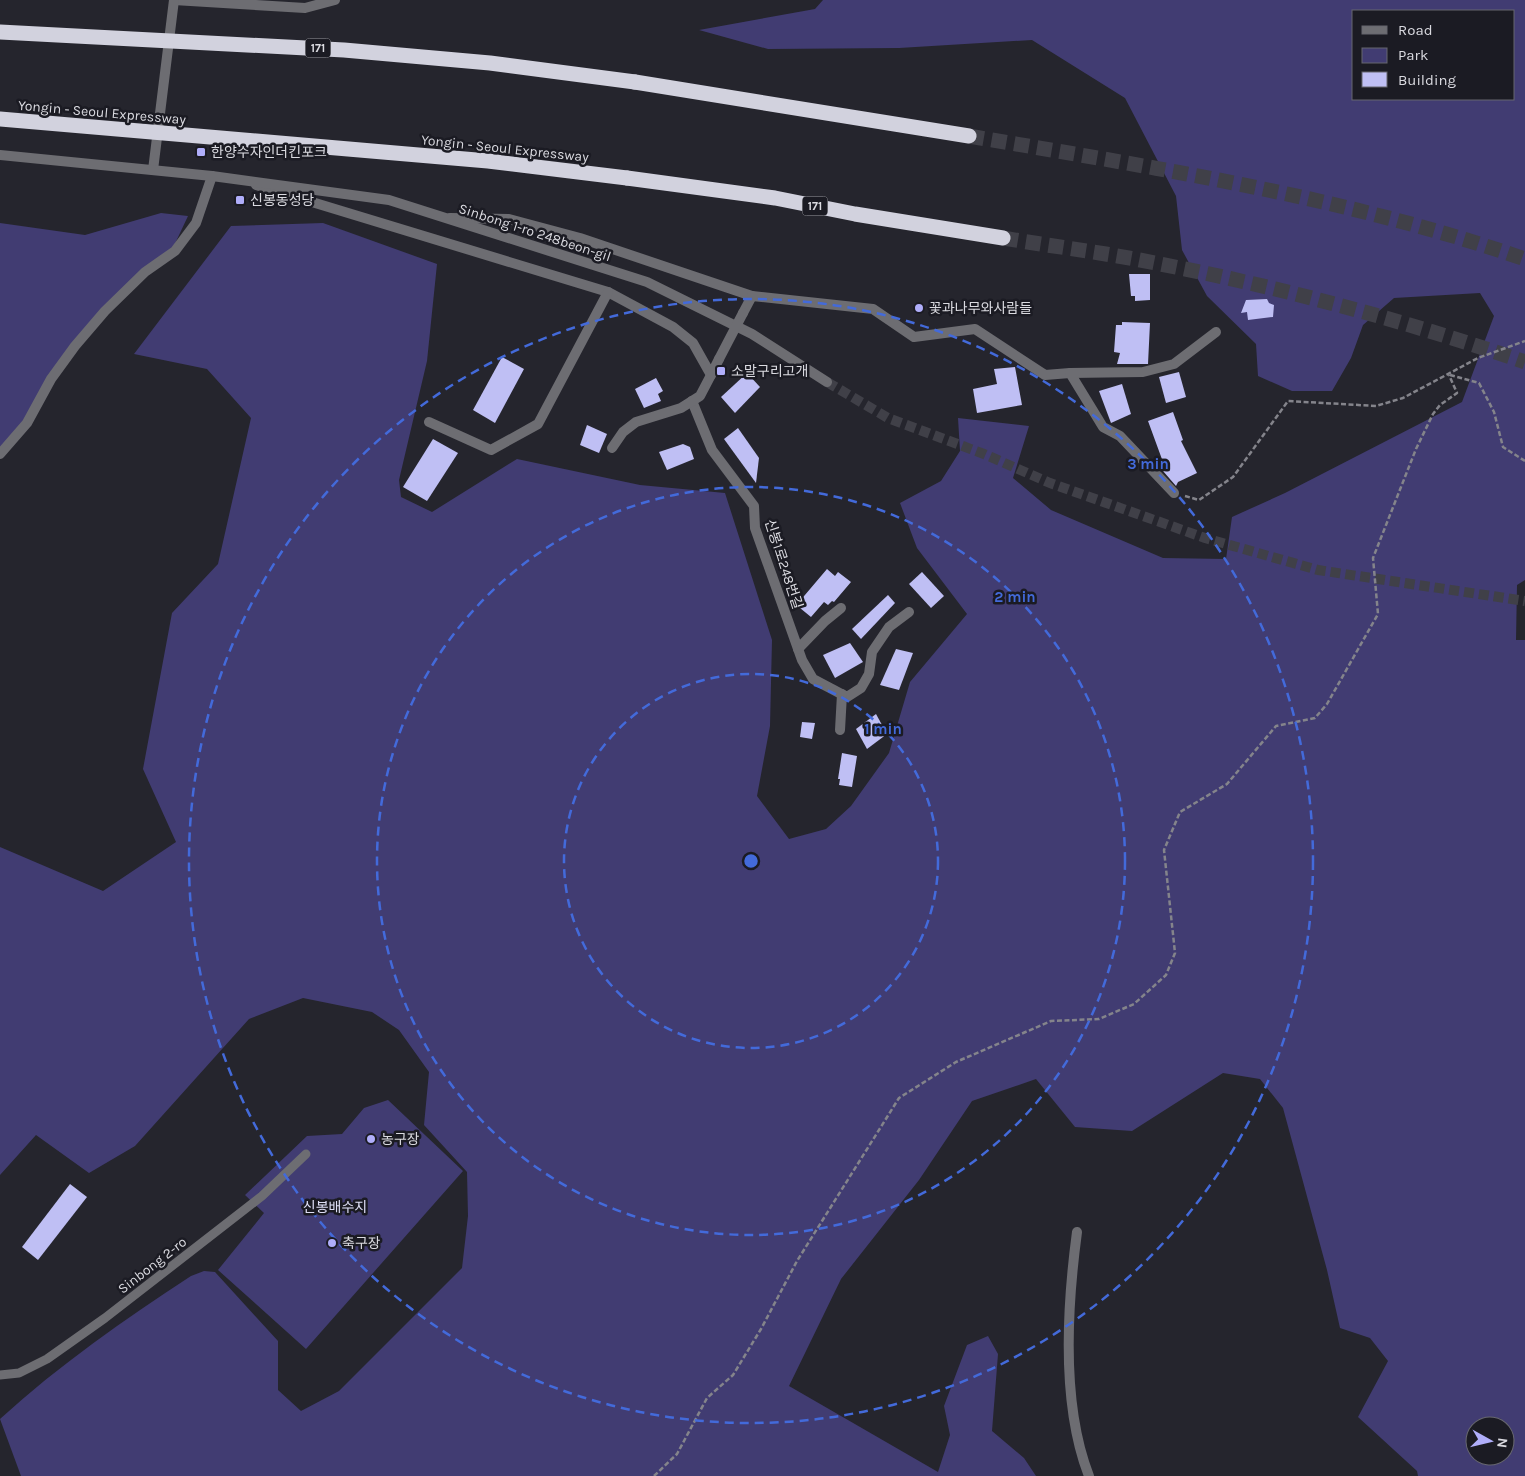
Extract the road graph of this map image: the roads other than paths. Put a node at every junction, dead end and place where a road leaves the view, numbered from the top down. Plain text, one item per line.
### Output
1 (174, 0) edge
2 (335, 0) edge
3 (0, 32) edge
4 (0, 119) edge
5 (969, 136) tunnel mouth
6 (0, 155) edge
7 (153, 170) junction
8 (212, 176) junction
9 (236, 179) junction
10 (449, 218) junction
11 (1003, 238) tunnel mouth
12 (608, 292) junction
13 (752, 296) junction
14 (1216, 332) dead end
15 (1070, 373) junction
16 (711, 375) junction
17 (827, 382) tunnel mouth
18 (692, 401) junction
19 (429, 422) dead end
20 (612, 448) dead end
21 (0, 454) edge
22 (1174, 493) road end
23 (841, 608) dead end
24 (909, 612) dead end
25 (798, 649) junction
26 (845, 695) junction
27 (840, 730) dead end
28 (306, 1154) dead end
29 (1077, 1232) dead end
30 (0, 1375) edge
31 (1089, 1476) edge

1 - 2 street
1 - 7 street
3 - 5 highway, 171, bridge
4 - 11 highway, Yongin - Seoul Expressway / 171, bridge
6 - 7 street, Sinbong 1-ro 248beon-gil
7 - 8 street, Sinbong 1-ro 248beon-gil
8 - 9 street, Sinbong 1-ro 248beon-gil
8 - 21 street
9 - 10 street, Sinbong 1-ro 248beon-gil
9 - 12 street
10 - 13 street
10 - 17 street, Sinbong 1-ro 248beon-gil
12 - 16 street
12 - 19 street
13 - 15 street
13 - 16 street, bridge
14 - 15 street
15 - 22 street
16 - 18 street
18 - 20 street
18 - 25 street, 신봉1로248번길
23 - 25 street
24 - 26 street
25 - 26 street, 신봉1로248번길
26 - 27 street
28 - 30 lane, Sinbong 2-ro
29 - 31 street

